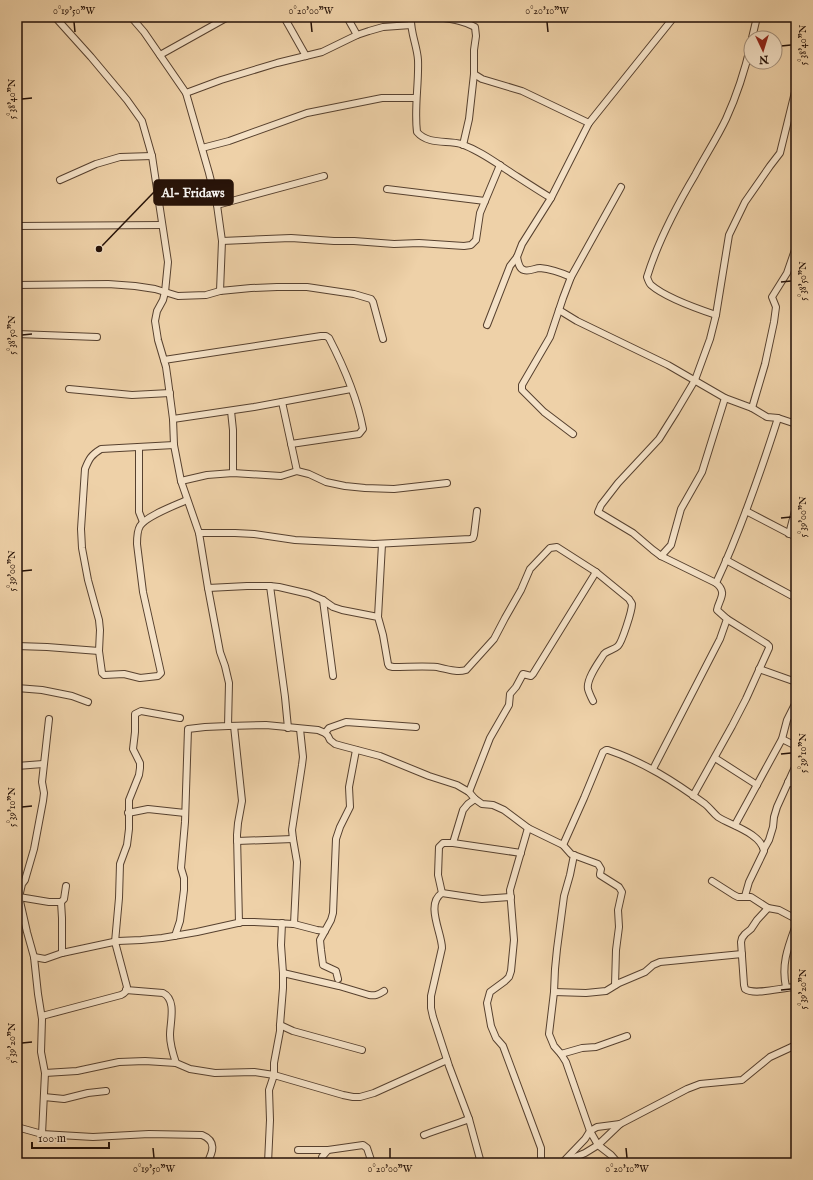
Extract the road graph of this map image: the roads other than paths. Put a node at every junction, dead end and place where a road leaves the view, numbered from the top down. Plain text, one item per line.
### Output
1 (55, 17) edge
2 (131, 17) edge
3 (228, 17) edge
4 (284, 17) edge
5 (347, 17) edge
6 (411, 17) edge
7 (436, 17) edge
8 (674, 17) edge
9 (757, 17) edge
10 (447, 18) edge
11 (410, 25) junction
12 (754, 30) edge
13 (357, 35) junction
14 (160, 55) junction
15 (306, 56) junction
16 (744, 70) edge
17 (474, 74) junction
18 (796, 88) edge
19 (186, 93) junction
20 (416, 98) junction
21 (589, 123) junction
22 (463, 145) junction
23 (202, 148) junction
24 (152, 156) junction
25 (500, 165) junction
26 (324, 176) dead end
27 (60, 180) dead end
28 (620, 187) dead end
29 (387, 188) dead end
30 (551, 198) junction
31 (486, 200) junction
32 (217, 205) junction
33 (162, 225) junction
34 (17, 226) edge
35 (222, 241) junction
36 (796, 247) edge
37 (517, 257) junction
38 (571, 277) junction
39 (17, 285) edge
40 (220, 291) junction
41 (165, 292) junction
42 (559, 310) junction
43 (716, 315) junction
44 (487, 325) dead end
45 (17, 334) edge
46 (97, 337) dead end
47 (382, 339) dead end
48 (164, 360) junction
49 (695, 380) junction
50 (351, 388) junction
51 (69, 389) dead end
52 (170, 393) junction
53 (725, 398) junction
54 (282, 402) junction
55 (752, 408) junction
56 (231, 411) junction
57 (778, 418) junction
58 (173, 420) junction
59 (796, 424) edge
60 (573, 434) dead end
61 (291, 444) junction
62 (174, 445) junction
63 (139, 447) junction
64 (297, 471) junction
65 (233, 472) junction
66 (181, 481) junction
67 (447, 483) dead end
68 (187, 500) junction
69 (796, 507) edge
70 (477, 511) dead end
71 (746, 511) junction
72 (143, 522) junction
73 (199, 533) junction
74 (789, 534) junction
75 (796, 537) edge
76 (382, 544) junction
77 (17, 553) edge
78 (661, 556) junction
79 (726, 560) junction
80 (596, 572) junction
81 (17, 573) edge
82 (716, 583) junction
83 (270, 586) junction
84 (208, 588) junction
85 (796, 598) edge
86 (323, 600) junction
87 (378, 617) junction
88 (727, 619) junction
89 (17, 646) edge
90 (99, 651) junction
91 (759, 669) junction
92 (333, 676) dead end
93 (796, 682) edge
94 (17, 688) edge
95 (593, 700) dead end
96 (88, 702) dead end
97 (796, 702) edge
98 (180, 718) dead end
99 (49, 719) dead end
100 (231, 726) junction
101 (416, 727) dead end
102 (288, 728) junction
103 (300, 729) junction
104 (325, 733) junction
105 (782, 739) junction
106 (796, 746) edge
107 (356, 750) junction
108 (715, 758) junction
109 (43, 764) junction
110 (796, 765) edge
111 (17, 766) edge
112 (653, 769) junction
113 (788, 782) junction
114 (757, 785) junction
115 (796, 785) edge
116 (469, 792) junction
117 (693, 796) junction
118 (475, 799) junction
119 (128, 813) junction
120 (185, 813) junction
121 (735, 825) junction
122 (528, 828) junction
123 (293, 839) junction
124 (237, 841) junction
125 (453, 843) junction
126 (563, 845) junction
127 (764, 849) junction
128 (521, 853) junction
129 (574, 855) junction
130 (712, 881) dead end
131 (66, 886) dead end
132 (442, 893) junction
133 (745, 896) junction
134 (511, 897) junction
135 (18, 899) edge
136 (61, 902) junction
137 (768, 908) junction
138 (796, 919) edge
139 (239, 923) junction
140 (282, 923) junction
141 (294, 924) junction
142 (796, 925) edge
143 (325, 931) junction
144 (175, 936) junction
145 (794, 939) edge
146 (115, 942) junction
147 (62, 953) junction
148 (742, 954) junction
149 (34, 957) junction
150 (283, 973) junction
151 (338, 979) dead end
152 (615, 985) junction
153 (786, 987) junction
154 (796, 987) edge
155 (126, 990) junction
156 (384, 991) dead end
157 (554, 992) junction
158 (42, 1016) junction
159 (280, 1025) junction
160 (627, 1036) dead end
161 (796, 1045) edge
162 (362, 1050) dead end
163 (796, 1050) edge
164 (562, 1054) junction
165 (448, 1060) junction
166 (176, 1063) junction
167 (45, 1073) junction
168 (274, 1075) junction
169 (106, 1091) dead end
170 (44, 1097) junction
171 (469, 1119) junction
172 (620, 1124) junction
173 (17, 1127) edge
174 (590, 1131) junction
175 (42, 1134) junction
176 (424, 1135) dead end
177 (598, 1145) junction
178 (298, 1150) dead end
179 (328, 1150) junction
180 (207, 1163) edge
181 (268, 1163) edge
182 (323, 1163) edge
183 (372, 1163) edge
184 (481, 1163) edge
185 (541, 1163) edge
186 (562, 1163) edge
187 (618, 1163) edge

1 - 24 street
2 - 14 street
3 - 14 street
4 - 15 street
5 - 13 street
6 - 11 street
7 - 10 street
8 - 21 street
9 - 12 street
10 - 17 street
11 - 13 street
11 - 20 street
13 - 15 street
14 - 19 street
15 - 19 street
16 - 43 street
17 - 21 street
17 - 22 street
18 - 43 street
19 - 23 street
20 - 22 street
20 - 23 street
21 - 30 street
22 - 25 street
23 - 32 street
24 - 27 street
24 - 33 street
25 - 30 street
25 - 31 street
26 - 32 street
28 - 38 street
29 - 31 street
30 - 37 street
31 - 35 street
32 - 35 street
33 - 34 street
33 - 41 street
35 - 40 street
36 - 55 street
37 - 38 street
37 - 44 street
38 - 42 street
39 - 41 street
40 - 41 street
40 - 47 street
41 - 48 street
42 - 49 street
42 - 60 street
43 - 49 street
45 - 46 street
48 - 50 street
48 - 52 street
49 - 53 street
49 - 78 street
50 - 54 street
50 - 61 street
51 - 52 street
52 - 58 street
53 - 55 street
53 - 78 street
54 - 56 street
54 - 61 street
55 - 57 street
56 - 58 street
56 - 65 street
57 - 59 street
57 - 71 street
58 - 62 street
61 - 64 street
62 - 63 street
62 - 66 street
63 - 72 street
63 - 90 street
64 - 65 street
64 - 67 street
65 - 66 street
66 - 68 street
68 - 72 street
68 - 73 street
69 - 74 street
70 - 76 street
71 - 74 street
71 - 79 street
72 - 90 street
73 - 76 street
73 - 84 street
74 - 75 street
76 - 87 street
77 - 81 street
78 - 82 street
79 - 82 street
79 - 85 street
80 - 87 street
80 - 95 street
80 - 116 street
82 - 88 street
83 - 84 street
83 - 86 street
83 - 102 street
84 - 100 street
86 - 87 street
86 - 92 street
88 - 91 street
88 - 112 street
89 - 90 street
91 - 93 street
91 - 108 street
94 - 96 street
97 - 105 street
98 - 119 street
99 - 109 street
100 - 102 street
100 - 120 street
100 - 124 street
101 - 104 street
102 - 103 street
103 - 104 street
103 - 123 street
104 - 107 street
105 - 106 street
105 - 114 street
107 - 116 street
107 - 143 street
108 - 114 street
108 - 117 street
109 - 111 street
109 - 135 street
110 - 113 street
112 - 117 street
112 - 126 street
113 - 115 street
113 - 127 street
114 - 121 street
116 - 118 street
117 - 121 street
118 - 122 street
118 - 125 street
119 - 120 street
119 - 146 street
120 - 144 street
121 - 127 street
122 - 126 street
122 - 128 street
123 - 124 street
123 - 141 street
124 - 139 street
125 - 128 street
125 - 132 street
126 - 129 street
127 - 133 street
128 - 134 street
129 - 152 street
129 - 157 street
130 - 133 street
131 - 136 street
132 - 134 street
132 - 165 street
133 - 137 street
134 - 185 street
135 - 136 street
135 - 149 street
136 - 147 street
137 - 138 street
137 - 148 street
139 - 140 street
139 - 144 street
140 - 141 street
140 - 150 street
141 - 143 street
142 - 145 street
143 - 151 street
144 - 146 street
145 - 153 street
146 - 147 street
146 - 155 street
147 - 149 street
148 - 152 street
148 - 153 street
149 - 158 street
150 - 156 street
150 - 159 street
152 - 157 street
153 - 154 street
155 - 158 street
155 - 166 street
157 - 164 street
158 - 167 street
159 - 162 street
159 - 168 street
160 - 164 street
161 - 163 street
161 - 172 street
164 - 174 street
165 - 168 street
165 - 171 street
166 - 167 street
166 - 168 street
167 - 170 street
168 - 181 street
169 - 170 street
170 - 175 street
171 - 176 street
171 - 184 street
172 - 174 street
172 - 177 street
173 - 175 street
174 - 177 street
174 - 186 street
175 - 180 street
177 - 186 street
177 - 187 street
178 - 179 street
179 - 182 street
179 - 183 street

